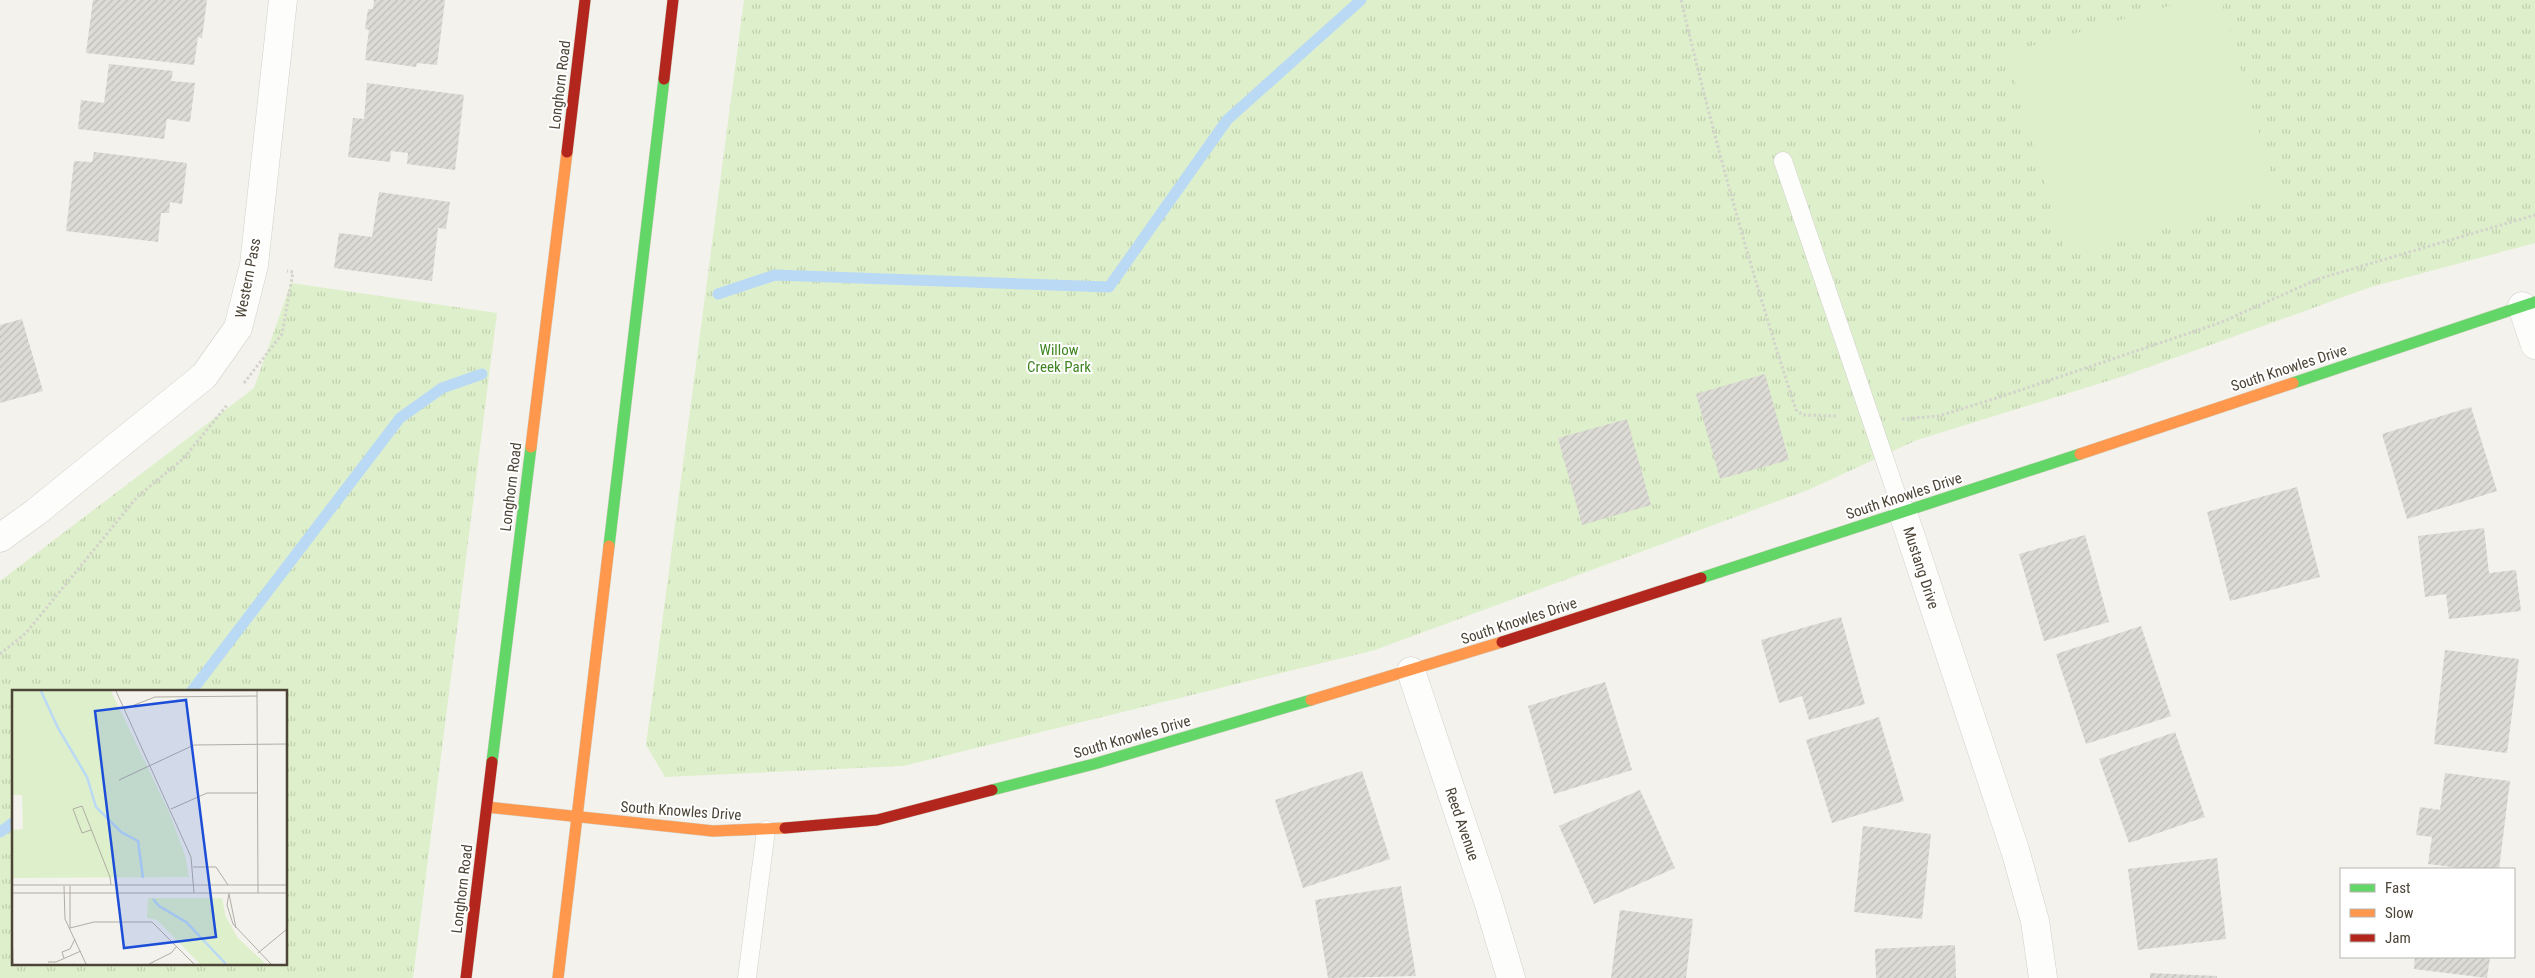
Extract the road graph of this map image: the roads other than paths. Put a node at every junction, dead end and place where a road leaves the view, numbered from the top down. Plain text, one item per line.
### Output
1 (283, 0) edge
2 (585, 0) edge
3 (673, 0) edge
4 (1783, 162) dead end
5 (2529, 304) edge
6 (2535, 345) edge
7 (1903, 513) junction
8 (0, 538) edge
9 (1411, 671) junction
10 (487, 808) junction
11 (578, 817) junction
12 (766, 830) junction
13 (466, 978) edge
14 (558, 978) edge
15 (747, 978) edge
16 (1511, 978) edge
17 (2043, 978) edge

1 - 8 street, Western Pass
2 - 10 street, Longhorn Road
3 - 11 street
4 - 7 lane, Mustang Drive
5 - 6 street
5 - 7 street, South Knowles Drive
7 - 9 street, South Knowles Drive
7 - 17 street, Mustang Drive
9 - 12 street, South Knowles Drive
9 - 16 street, Reed Avenue
10 - 11 street, South Knowles Drive
10 - 13 street, Longhorn Road
11 - 12 street, South Knowles Drive
11 - 14 street
12 - 15 lane

